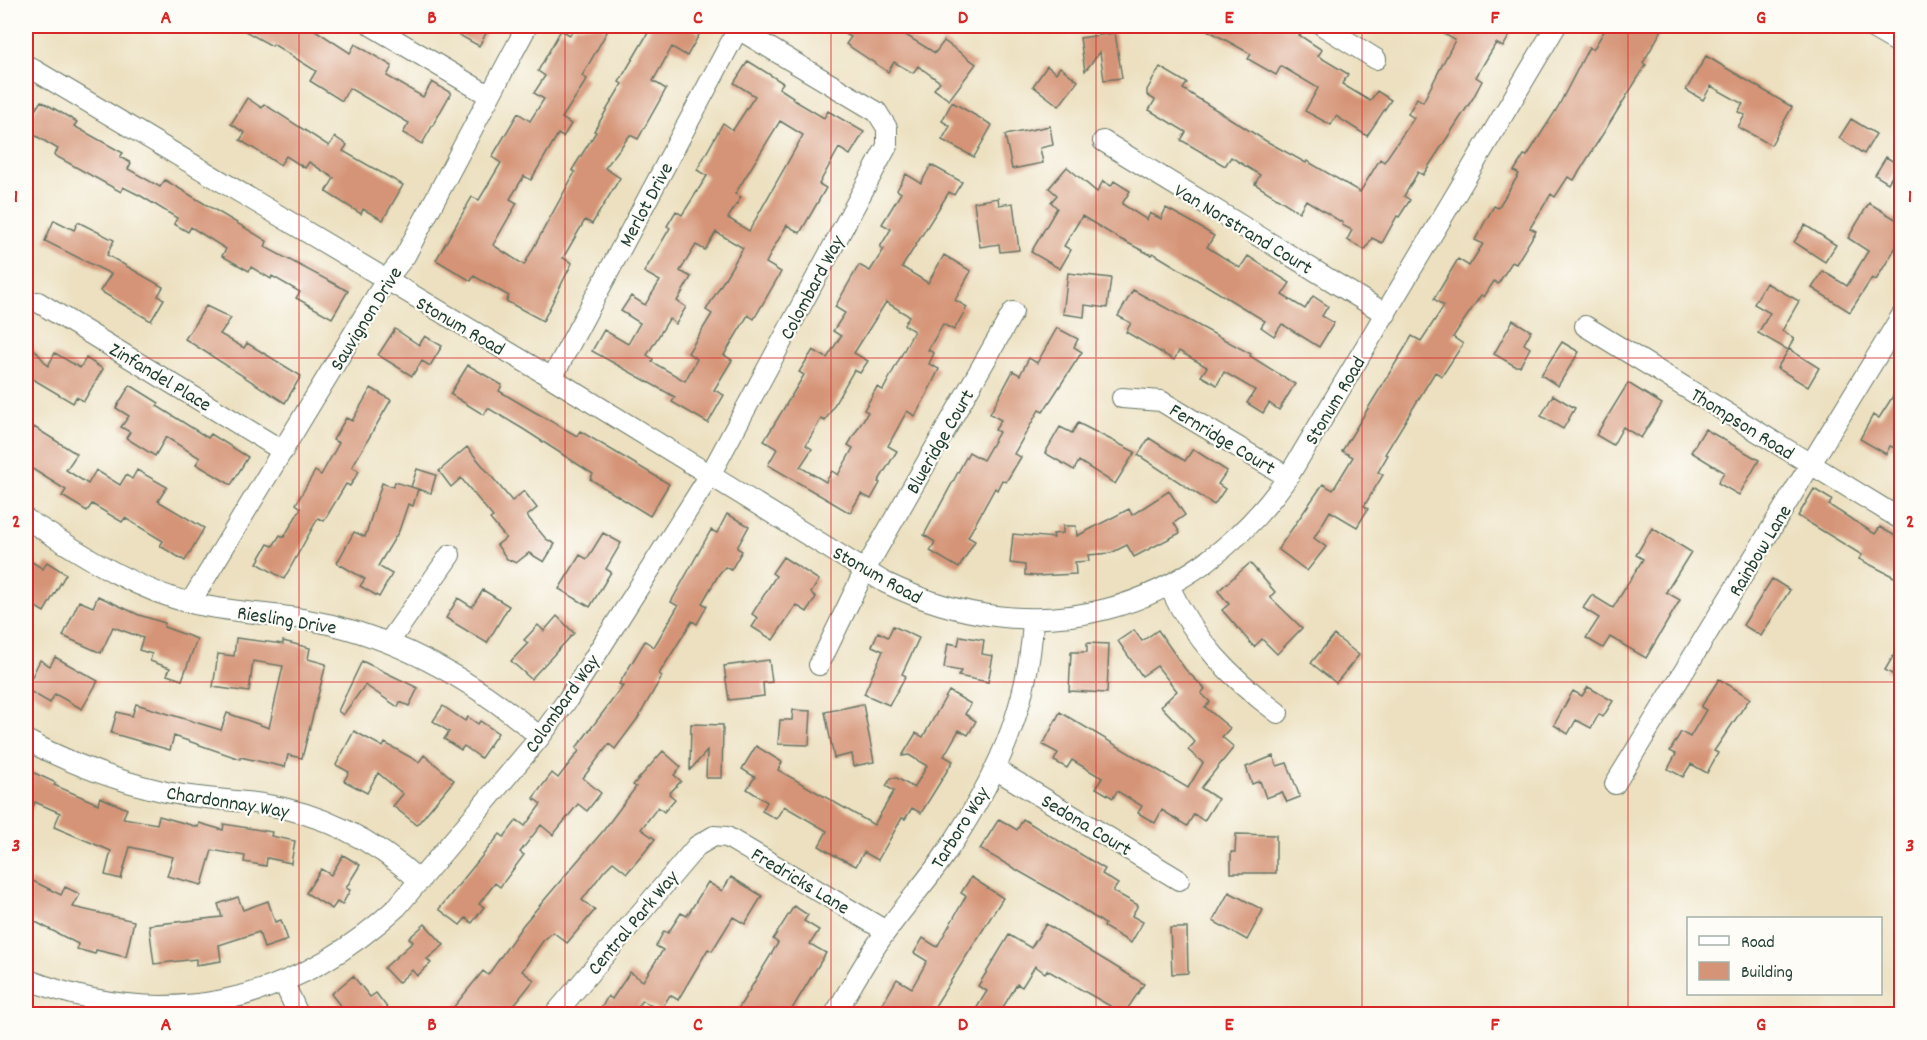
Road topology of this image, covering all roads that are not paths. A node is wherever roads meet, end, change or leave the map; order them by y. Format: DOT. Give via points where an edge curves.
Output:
graph roads {
  1 [pos="372,26"];
  2 [pos="527,26"];
  3 [pos="1323,26"];
  4 [pos="1556,26"];
  5 [pos="1869,26"];
  6 [pos="735,27"];
  7 [pos="1902,45"];
  8 [pos="1376,59"];
  9 [pos="26,65"];
  10 [pos="490,96"];
  11 [pos="1103,141"];
  12 [pos="386,280"];
  13 [pos="38,302"];
  14 [pos="1013,312"];
  15 [pos="1386,315"];
  16 [pos="1902,315"];
  17 [pos="1585,326"];
  18 [pos="552,378"];
  19 [pos="1122,398"];
  20 [pos="283,451"];
  21 [pos="1810,465"];
  22 [pos="710,475"];
  23 [pos="1288,477"];
  24 [pos="26,519"];
  25 [pos="1902,520"];
  26 [pos="450,555"];
  27 [pos="865,570"];
  28 [pos="1169,586"];
  29 [pos="190,603"];
  30 [pos="1033,620"];
  31 [pos="389,642"];
  32 [pos="819,665"];
  33 [pos="1278,713"];
  34 [pos="540,737"];
  35 [pos="26,740"];
  36 [pos="995,769"];
  37 [pos="1615,784"];
  38 [pos="714,836"];
  39 [pos="1179,880"];
  40 [pos="420,881"];
  41 [pos="886,931"];
  42 [pos="26,979"];
  43 [pos="284,982"];
  44 [pos="134,1010"];
  45 [pos="298,1014"];
  46 [pos="555,1014"];
  47 [pos="835,1014"];
  1 -- 10 [label="street"];
  2 -- 10 [label="street, Sauvignon Drive"];
  3 -- 8 [label="street"];
  4 -- 15 [label="street, Stonum Road"];
  5 -- 7 [label="street"];
  6 -- 18 [label="street, Merlot Drive"];
  6 -- 22 [label="street, Colombard Way" via="877,112 887,128 887,146"];
  9 -- 12 [label="street, Stonum Road"];
  10 -- 12 [label="street, Sauvignon Drive" via="405,256"];
  11 -- 15 [label="street, Van Norstrand Court"];
  12 -- 18 [label="street, Stonum Road"];
  12 -- 20 [label="street, Sauvignon Drive"];
  13 -- 20 [label="street, Zinfandel Place"];
  14 -- 27 [label="street, Blueridge Court"];
  15 -- 23 [label="street, Stonum Road"];
  16 -- 21 [label="street, Rainbow Lane"];
  17 -- 21 [label="street, Thompson Road"];
  18 -- 22 [label="street, Stonum Road"];
  19 -- 23 [label="street, Fernridge Court" via="1161,401"];
  20 -- 29 [label="street, Sauvignon Drive"];
  21 -- 25 [label="street, Thompson Road"];
  21 -- 37 [label="street, Rainbow Lane"];
  22 -- 27 [label="street, Stonum Road"];
  22 -- 34 [label="street, Colombard Way"];
  23 -- 28 [label="street, Stonum Road" via="1260,515 1234,541 1209,562"];
  24 -- 29 [label="street, Riesling Drive" via="118,575"];
  26 -- 31 [label="street"];
  27 -- 30 [label="street, Stonum Road" via="937,605 973,614"];
  27 -- 32 [label="street, Blueridge Court"];
  28 -- 30 [label="street, Stonum Road" via="1099,612"];
  28 -- 33 [label="street" via="1214,657 1238,682"];
  29 -- 31 [label="street, Riesling Drive" via="304,619"];
  30 -- 36 [label="street, Tarboro Way" via="1024,696"];
  31 -- 34 [label="street, Riesling Drive" via="470,683"];
  34 -- 40 [label="street, Colombard Way"];
  35 -- 40 [label="street, Chardonnay Way" via="77,765 153,789 260,803 311,815 371,843"];
  36 -- 39 [label="street, Sedona Court"];
  36 -- 41 [label="street, Tarboro Way" via="944,855"];
  38 -- 41 [label="street, Fredricks Lane" via="727,837"];
  38 -- 46 [label="street, Central Park Way" via="697,846"];
  40 -- 43 [label="street, Colombard Way" via="380,922 344,951"];
  41 -- 47 [label="street, Tarboro Way"];
  42 -- 44 [label="street, Colombard Way" via="58,992"];
  43 -- 44 [label="street, Colombard Way" via="208,1003"];
  43 -- 45 [label="street"];
}
